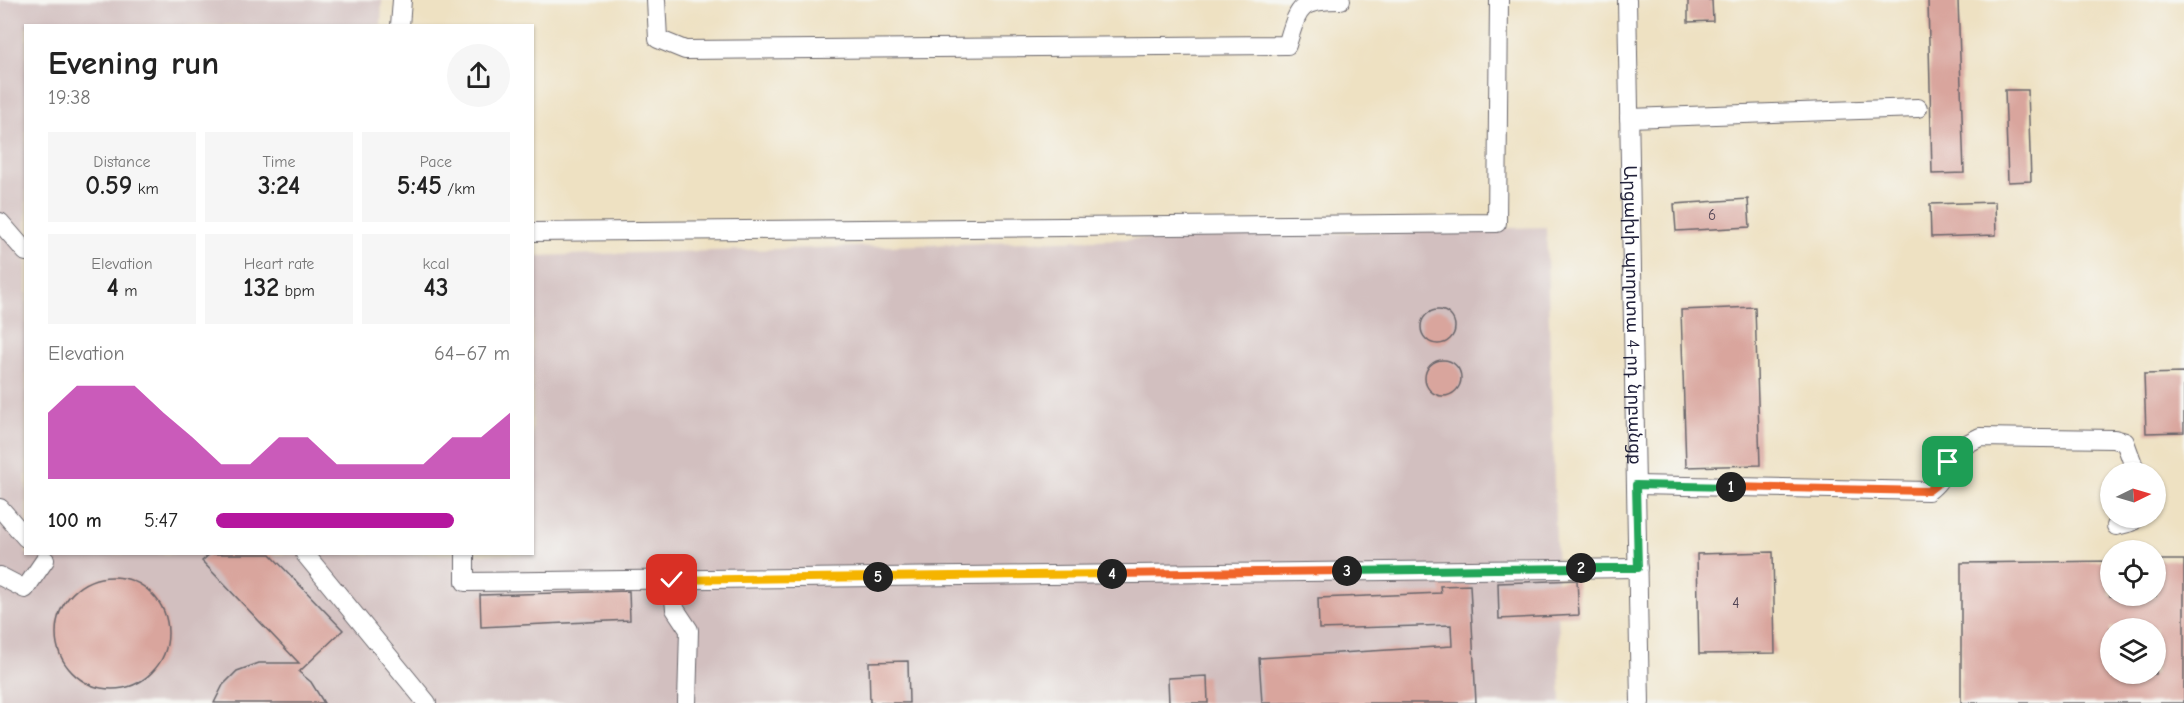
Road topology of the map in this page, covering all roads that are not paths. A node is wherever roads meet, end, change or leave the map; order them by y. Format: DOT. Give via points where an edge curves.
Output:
graph roads {
  1 [pos="402,0"];
  2 [pos="657,0"];
  3 [pos="1341,0"];
  4 [pos="1499,0"];
  5 [pos="1627,0"];
  6 [pos="400,24"];
  7 [pos="1918,108"];
  8 [pos="1629,118"];
  9 [pos="0,222"];
  10 [pos="534,232"];
  11 [pos="24,250"];
  12 [pos="2132,462"];
  13 [pos="1636,485"];
  14 [pos="0,508"];
  15 [pos="24,536"];
  16 [pos="306,555"];
  17 [pos="465,555"];
  18 [pos="46,556"];
  19 [pos="1638,568"];
  20 [pos="0,576"];
  21 [pos="672,580"];
  22 [pos="427,703"];
  23 [pos="687,703"];
  24 [pos="1640,703"];
  1 -- 6 [label="street"];
  2 -- 3 [label="street" via="658,39 685,50 1287,45 1297,13 1313,0"];
  4 -- 10 [label="street" via="1497,223"];
  5 -- 8 [label="street, Արցախի պողոտա 4-րդ նրբանցք"];
  7 -- 8 [label="street"];
  8 -- 13 [label="street, Արցախի պողոտա 4-րդ նրբանցք"];
  9 -- 11 [label="street"];
  12 -- 13 [label="street" via="2125,442 2114,439 1980,437 1961,447 1948,462 1941,481 1928,491"];
  13 -- 19 [label="street, Արցախի պողոտա 4-րդ նրբանցք"];
  14 -- 15 [label="street"];
  16 -- 22 [label="street"];
  17 -- 21 [label="street" via="465,582"];
  18 -- 20 [label="street" via="25,589"];
  19 -- 21 [label="street"];
  19 -- 24 [label="street, Արցախի պողոտա 4-րդ նրբանցք"];
  21 -- 23 [label="street" via="675,609 688,630"];
}
